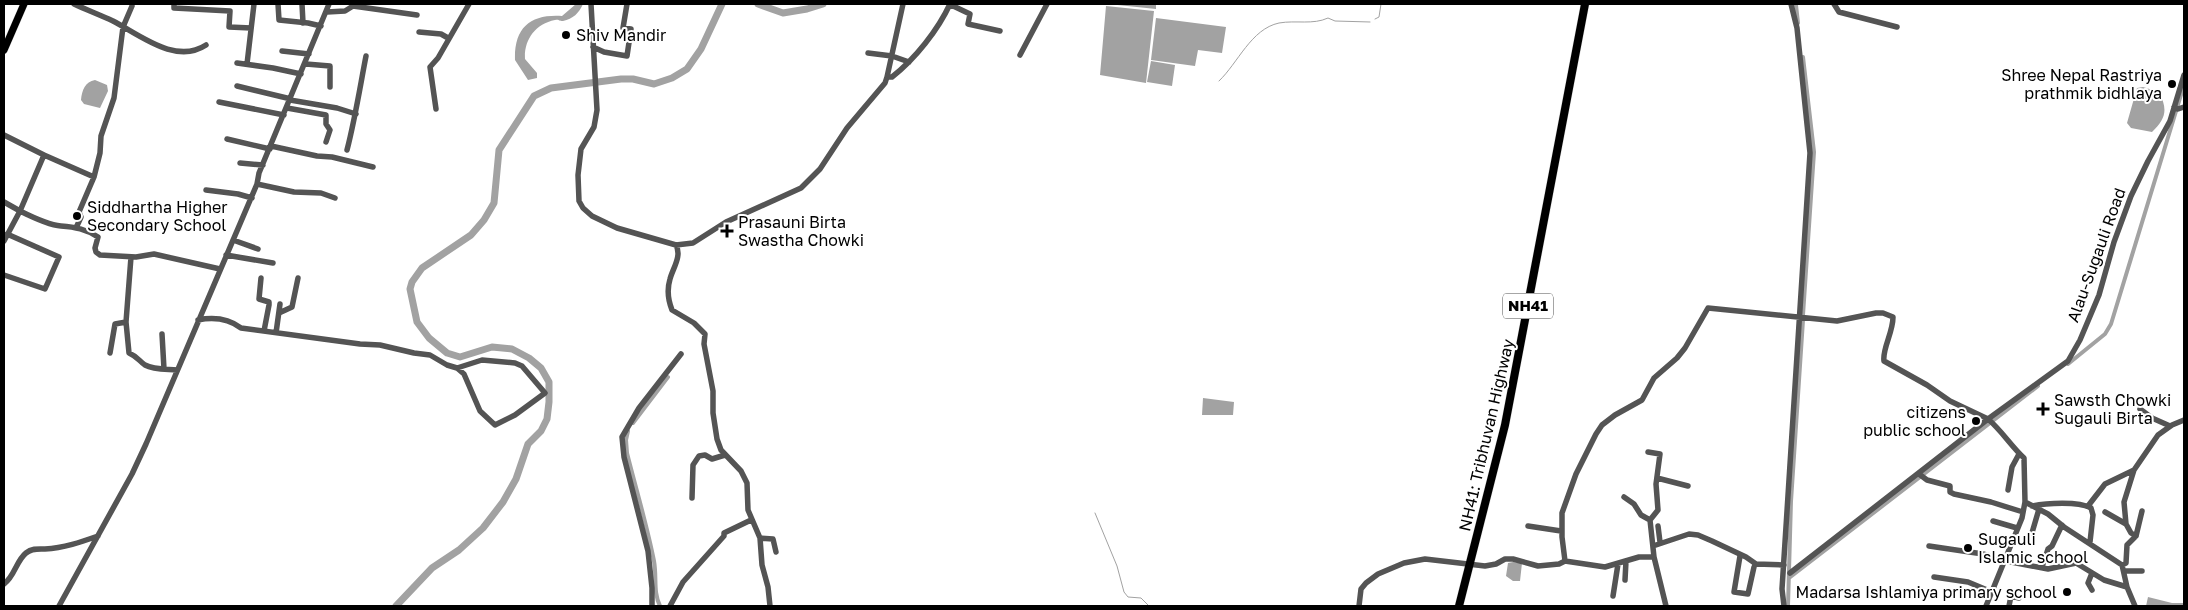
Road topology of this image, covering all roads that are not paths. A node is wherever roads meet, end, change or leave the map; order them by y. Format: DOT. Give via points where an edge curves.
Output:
graph roads {
  1 [pos="24,4"];
  2 [pos="74,4"];
  3 [pos="174,4"];
  4 [pos="254,4"];
  5 [pos="278,4"];
  6 [pos="302,4"];
  7 [pos="329,4"];
  8 [pos="469,4"];
  9 [pos="590,4"];
  10 [pos="626,4"];
  11 [pos="904,4"];
  12 [pos="949,4"];
  13 [pos="1047,4"];
  14 [pos="1585,4"];
  15 [pos="1791,4"];
  16 [pos="1834,4"];
  17 [pos="132,6"];
  18 [pos="327,12"];
  19 [pos="417,15"];
  20 [pos="303,23"];
  21 [pos="321,26"];
  22 [pos="123,27"];
  23 [pos="1897,27"];
  24 [pos="251,28"];
  25 [pos="1000,31"];
  26 [pos="418,32"];
  27 [pos="448,38"];
  28 [pos="206,45"];
  29 [pos="593,48"];
  30 [pos="4,50"];
  31 [pos="282,51"];
  32 [pos="868,53"];
  33 [pos="309,54"];
  34 [pos="1020,55"];
  35 [pos="366,56"];
  36 [pos="892,56"];
  37 [pos="909,62"];
  38 [pos="237,63"];
  39 [pos="247,64"];
  40 [pos="306,64"];
  41 [pos="301,74"];
  42 [pos="2184,75"];
  43 [pos="887,76"];
  44 [pos="237,86"];
  45 [pos="330,87"];
  46 [pos="291,100"];
  47 [pos="219,102"];
  48 [pos="2184,107"];
  49 [pos="287,108"];
  50 [pos="2176,108"];
  51 [pos="436,109"];
  52 [pos="356,114"];
  53 [pos="284,115"];
  54 [pos="4,135"];
  55 [pos="227,139"];
  56 [pos="326,142"];
  57 [pos="270,148"];
  58 [pos="347,150"];
  59 [pos="44,155"];
  60 [pos="240,163"];
  61 [pos="263,165"];
  62 [pos="373,168"];
  63 [pos="94,177"];
  64 [pos="258,184"];
  65 [pos="206,190"];
  66 [pos="252,198"];
  67 [pos="335,198"];
  68 [pos="4,202"];
  69 [pos="20,211"];
  70 [pos="76,228"];
  71 [pos="7,234"];
  72 [pos="233,240"];
  73 [pos="4,241"];
  74 [pos="676,245"];
  75 [pos="258,249"];
  76 [pos="226,255"];
  77 [pos="130,257"];
  78 [pos="273,263"];
  79 [pos="220,269"];
  80 [pos="4,275"];
  81 [pos="261,278"];
  82 [pos="298,278"];
  83 [pos="280,304"];
  84 [pos="280,313"];
  85 [pos="1799,318"];
  86 [pos="198,320"];
  87 [pos="126,322"];
  88 [pos="264,331"];
  89 [pos="276,333"];
  90 [pos="162,334"];
  91 [pos="110,353"];
  92 [pos="681,354"];
  93 [pos="457,368"];
  94 [pos="164,369"];
  95 [pos="177,370"];
  96 [pos="2140,409"];
  97 [pos="2184,420"];
  98 [pos="1990,421"];
  99 [pos="2170,426"];
  100 [pos="1648,452"];
  101 [pos="2019,454"];
  102 [pos="725,455"];
  103 [pos="2134,470"];
  104 [pos="1919,474"];
  105 [pos="1657,478"];
  106 [pos="1688,486"];
  107 [pos="2008,490"];
  108 [pos="1624,497"];
  109 [pos="692,498"];
  110 [pos="2025,502"];
  111 [pos="2088,506"];
  112 [pos="2035,508"];
  113 [pos="2142,511"];
  114 [pos="2023,512"];
  115 [pos="2105,512"];
  116 [pos="751,520"];
  117 [pos="1650,520"];
  118 [pos="1994,521"];
  119 [pos="2126,524"];
  120 [pos="2062,525"];
  121 [pos="1528,526"];
  122 [pos="1658,526"];
  123 [pos="2017,528"];
  124 [pos="1561,531"];
  125 [pos="98,536"];
  126 [pos="2136,536"];
  127 [pos="760,538"];
  128 [pos="1660,542"];
  129 [pos="2090,542"];
  130 [pos="2029,543"];
  131 [pos="1653,546"];
  132 [pos="1929,546"];
  133 [pos="776,552"];
  134 [pos="1740,556"];
  135 [pos="1654,557"];
  136 [pos="1565,560"];
  137 [pos="1626,561"];
  138 [pos="2005,561"];
  139 [pos="1470,564"];
  140 [pos="1618,564"];
  141 [pos="1784,564"];
  142 [pos="1754,567"];
  143 [pos="2042,567"];
  144 [pos="2123,568"];
  145 [pos="2142,571"];
  146 [pos="1790,573"];
  147 [pos="2092,573"];
  148 [pos="1934,577"];
  149 [pos="1625,580"];
  150 [pos="4,584"];
  151 [pos="2127,587"];
  152 [pos="2092,590"];
  153 [pos="1992,592"];
  154 [pos="1613,596"];
  155 [pos="2019,598"];
  156 [pos="58,606"];
  157 [pos="652,606"];
  158 [pos="670,606"];
  159 [pos="770,606"];
  160 [pos="1359,606"];
  161 [pos="1459,606"];
  162 [pos="1666,606"];
  163 [pos="1784,606"];
  164 [pos="1986,606"];
  165 [pos="2009,606"];
  166 [pos="2135,606"];
  1 -- 30 [label="main road"];
  2 -- 22 [label="street"];
  3 -- 24 [label="street" via="174,8 230,11 229,27"];
  4 -- 24 [label="street"];
  5 -- 20 [label="street" via="279,20"];
  6 -- 20 [label="street"];
  7 -- 18 [label="street"];
  8 -- 27 [label="street"];
  9 -- 29 [label="street"];
  10 -- 29 [label="street" via="623,28 631,29 627,56"];
  11 -- 36 [label="street"];
  12 -- 25 [label="street" via="970,14 968,24"];
  12 -- 37 [label="street" via="942,22"];
  13 -- 34 [label="street"];
  14 -- 139 [label="highway, NH41: Tribhuvan Highway / NH41" via="1505,425"];
  15 -- 85 [label="street" via="1797,28 1810,140"];
  16 -- 23 [label="street" via="1839,12"];
  17 -- 22 [label="street"];
  18 -- 19 [label="street" via="341,12 353,6"];
  18 -- 21 [label="street"];
  20 -- 21 [label="street"];
  21 -- 33 [label="street"];
  22 -- 28 [label="street" via="140,38 180,52"];
  22 -- 63 [label="street" via="114,98 101,136"];
  24 -- 39 [label="street"];
  26 -- 27 [label="street"];
  27 -- 51 [label="street" via="430,67"];
  29 -- 74 [label="street" via="597,110 594,127 581,149 579,201 592,216 617,228"];
  31 -- 33 [label="street"];
  32 -- 36 [label="street"];
  33 -- 40 [label="street"];
  35 -- 52 [label="street"];
  36 -- 37 [label="street"];
  36 -- 43 [label="street"];
  37 -- 43 [label="street" via="892,77"];
  38 -- 39 [label="street"];
  39 -- 41 [label="street"];
  40 -- 41 [label="street"];
  40 -- 45 [label="street" via="330,66"];
  41 -- 46 [label="street"];
  42 -- 50 [label="street, Alau-Sugauli Road"];
  43 -- 74 [label="street" via="820,169 801,188 726,222 693,243"];
  44 -- 46 [label="street"];
  46 -- 49 [label="street"];
  46 -- 52 [label="street"];
  47 -- 53 [label="street"];
  48 -- 50 [label="street"];
  49 -- 53 [label="street"];
  49 -- 56 [label="street" via="326,115 330,130"];
  50 -- 98 [label="street, Alau-Sugauli Road" via="2134,189 2091,317 2068,361"];
  52 -- 58 [label="street"];
  53 -- 57 [label="street"];
  54 -- 59 [label="street"];
  55 -- 57 [label="street"];
  57 -- 61 [label="street"];
  57 -- 62 [label="street" via="332,157"];
  59 -- 63 [label="street"];
  59 -- 69 [label="street"];
  60 -- 61 [label="street"];
  61 -- 64 [label="street"];
  63 -- 70 [label="street"];
  64 -- 66 [label="street"];
  64 -- 67 [label="street"];
  65 -- 66 [label="street"];
  66 -- 72 [label="street"];
  68 -- 69 [label="street"];
  69 -- 70 [label="street" via="45,222"];
  69 -- 71 [label="street"];
  70 -- 77 [label="street" via="98,237 96,252"];
  71 -- 73 [label="street"];
  71 -- 80 [label="street" via="59,257 45,290"];
  72 -- 75 [label="street"];
  72 -- 76 [label="street"];
  74 -- 102 [label="street" via="679,249 670,280 669,302 672,310 694,322 705,334 715,428"];
  76 -- 78 [label="street"];
  76 -- 79 [label="street"];
  77 -- 79 [label="street" via="154,254"];
  77 -- 87 [label="street"];
  79 -- 86 [label="street"];
  81 -- 88 [label="street" via="259,299 269,302"];
  82 -- 84 [label="street" via="292,307"];
  83 -- 84 [label="street"];
  84 -- 89 [label="street"];
  85 -- 98 [label="street" via="1837,322 1883,313 1893,317 1889,341 1883,353 1884,361"];
  85 -- 124 [label="street" via="1708,308 1678,358 1654,378 1642,400 1615,414 1596,434 1584,454 1566,501"];
  85 -- 141 [label="street"];
  86 -- 88 [label="street" via="210,318"];
  86 -- 95 [label="street"];
  87 -- 91 [label="street" via="115,324"];
  87 -- 94 [label="street" via="129,353 144,365"];
  88 -- 89 [label="street"];
  89 -- 93 [label="street" via="380,345 430,355"];
  90 -- 94 [label="street"];
  92 -- 157 [label="street" via="622,436 648,551"];
  93 -- 93 [label="street" via="482,360 515,363 522,366 544,393 515,415 495,425 480,411 464,374"];
  94 -- 95 [label="street"];
  95 -- 125 [label="street" via="132,474"];
  96 -- 99 [label="street"];
  97 -- 99 [label="street"];
  98 -- 101 [label="street"];
  98 -- 104 [label="street, Alau-Sugauli Road"];
  99 -- 103 [label="street" via="2158,435"];
  100 -- 105 [label="street" via="1660,454"];
  101 -- 107 [label="street" via="2012,467"];
  101 -- 110 [label="street" via="2024,458"];
  102 -- 109 [label="street" via="712,459 699,456 693,465"];
  102 -- 116 [label="street" via="745,476"];
  103 -- 111 [label="street" via="2105,484"];
  103 -- 119 [label="street" via="2124,502"];
  104 -- 114 [label="street" via="1927,480 1950,486 1950,492 1954,494"];
  104 -- 146 [label="street, Alau-Sugauli Road"];
  105 -- 106 [label="street"];
  105 -- 117 [label="street" via="1658,510"];
  108 -- 117 [label="street"];
  110 -- 112 [label="street"];
  110 -- 114 [label="street"];
  111 -- 112 [label="street" via="2040,504"];
  111 -- 129 [label="street" via="2093,510"];
  112 -- 120 [label="street"];
  112 -- 130 [label="street"];
  113 -- 126 [label="street"];
  114 -- 123 [label="street"];
  115 -- 119 [label="street"];
  116 -- 127 [label="street"];
  116 -- 158 [label="street" via="724,533 683,582"];
  117 -- 131 [label="street"];
  118 -- 123 [label="street"];
  119 -- 126 [label="street"];
  120 -- 129 [label="street"];
  120 -- 143 [label="street" via="2048,548"];
  121 -- 124 [label="street"];
  122 -- 128 [label="street"];
  123 -- 138 [label="street"];
  124 -- 136 [label="street"];
  125 -- 150 [label="street" via="74,545 25,553"];
  125 -- 156 [label="street"];
  126 -- 144 [label="street" via="2127,545"];
  127 -- 133 [label="street" via="773,539"];
  127 -- 159 [label="street"];
  128 -- 131 [label="street"];
  128 -- 134 [label="street" via="1689,534 1698,535"];
  129 -- 144 [label="street"];
  131 -- 135 [label="street"];
  132 -- 138 [label="street" via="1983,554"];
  134 -- 141 [label="street" via="1756,564"];
  134 -- 142 [label="street" via="1734,592 1748,594"];
  135 -- 137 [label="street"];
  135 -- 162 [label="street"];
  136 -- 139 [label="street" via="1559,564 1538,566 1513,559 1485,566"];
  136 -- 140 [label="street" via="1605,567"];
  137 -- 140 [label="street"];
  137 -- 149 [label="street"];
  138 -- 143 [label="street"];
  138 -- 153 [label="street"];
  139 -- 160 [label="street" via="1425,559 1404,563 1366,583 1361,589"];
  139 -- 161 [label="highway, NH41: Tribhuvan Highway / NH41"];
  140 -- 154 [label="street"];
  141 -- 163 [label="street"];
  143 -- 147 [label="street" via="2048,569 2076,563"];
  144 -- 145 [label="street"];
  144 -- 151 [label="street"];
  147 -- 151 [label="street"];
  147 -- 152 [label="street" via="2088,583"];
  148 -- 153 [label="street" via="1968,582"];
  151 -- 166 [label="street"];
  153 -- 164 [label="street"];
  155 -- 165 [label="street" via="2011,596"];
}
